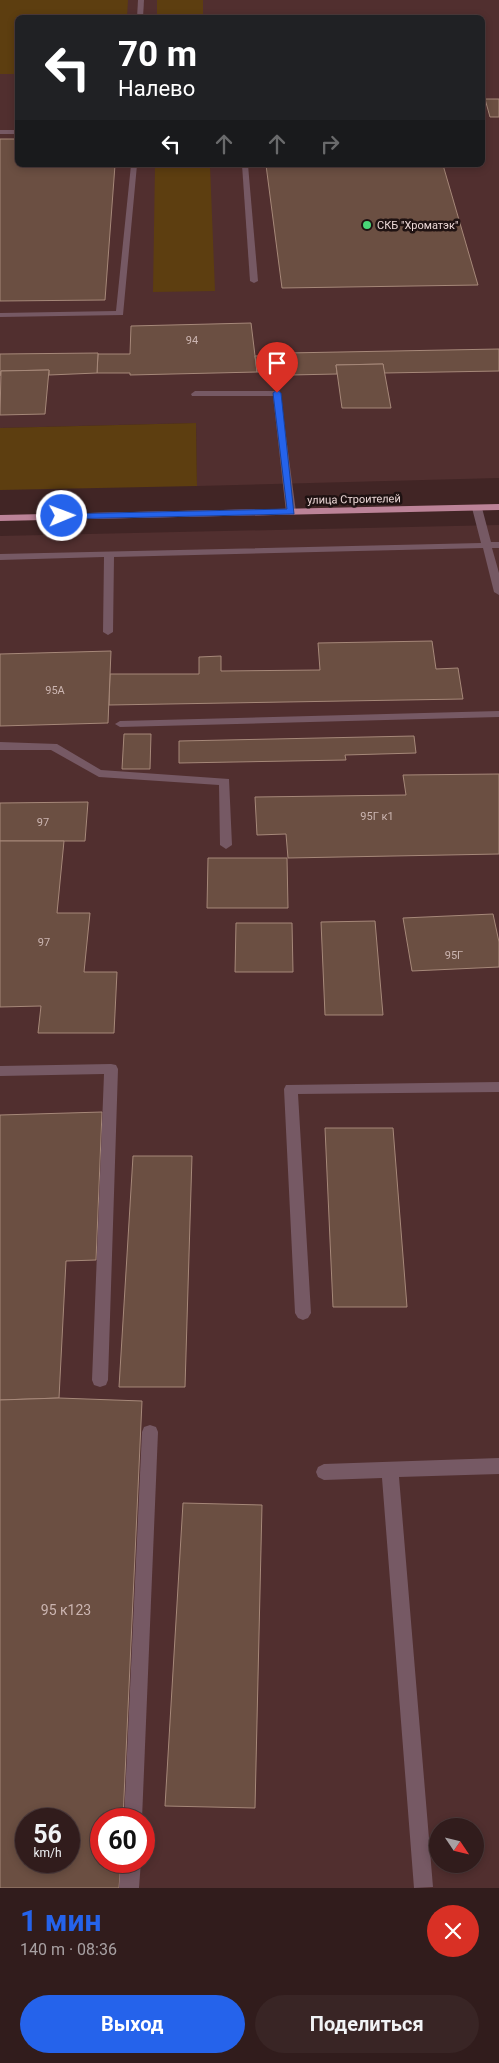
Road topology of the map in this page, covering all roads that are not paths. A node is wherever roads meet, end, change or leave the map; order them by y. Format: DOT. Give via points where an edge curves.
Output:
graph roads {
  1 [pos="141,0"];
  2 [pos="140,15"];
  3 [pos="0,132"];
  4 [pos="15,132"];
  5 [pos="134,167"];
  6 [pos="246,167"];
  7 [pos="254,281"];
  8 [pos="0,315"];
  9 [pos="195,394"];
  10 [pos="499,507"];
  11 [pos="477,508"];
  12 [pos="291,512"];
  13 [pos="0,518"];
  14 [pos="487,545"];
  15 [pos="499,545"];
  16 [pos="109,555"];
  17 [pos="0,557"];
  18 [pos="499,592"];
  19 [pos="108,632"];
  20 [pos="499,714"];
  21 [pos="120,724"];
  22 [pos="0,746"];
  23 [pos="226,845"];
  24 [pos="0,1071"];
  25 [pos="499,1086"];
  26 [pos="303,1313"];
  27 [pos="100,1380"];
  28 [pos="150,1432"];
  29 [pos="499,1466"];
  30 [pos="390,1470"];
  31 [pos="324,1472"];
  32 [pos="133,1808"];
  33 [pos="131,1873"];
  34 [pos="423,1887"];
  35 [pos="130,1888"];
  1 -- 2 [label="lane"];
  3 -- 4 [label="lane"];
  5 -- 8 [label="lane" via="120,313"];
  6 -- 7 [label="lane"];
  9 -- 12 [label="lane" via="277,393"];
  10 -- 11 [label="main road, улица Строителей"];
  11 -- 12 [label="main road, улица Строителей"];
  11 -- 14 [label="lane"];
  12 -- 13 [label="main road, улица Строителей"];
  14 -- 15 [label="lane"];
  14 -- 16 [label="lane"];
  14 -- 18 [label="lane"];
  16 -- 17 [label="lane"];
  16 -- 19 [label="lane"];
  20 -- 21 [label="lane"];
  22 -- 23 [label="lane" via="52,746 99,773 226,782"];
  24 -- 27 [label="lane" via="111,1069"];
  25 -- 26 [label="lane" via="291,1089"];
  28 -- 32 [label="lane"];
  29 -- 30 [label="lane"];
  30 -- 31 [label="lane"];
  30 -- 34 [label="lane"];
  33 -- 35 [label="lane"];
}
